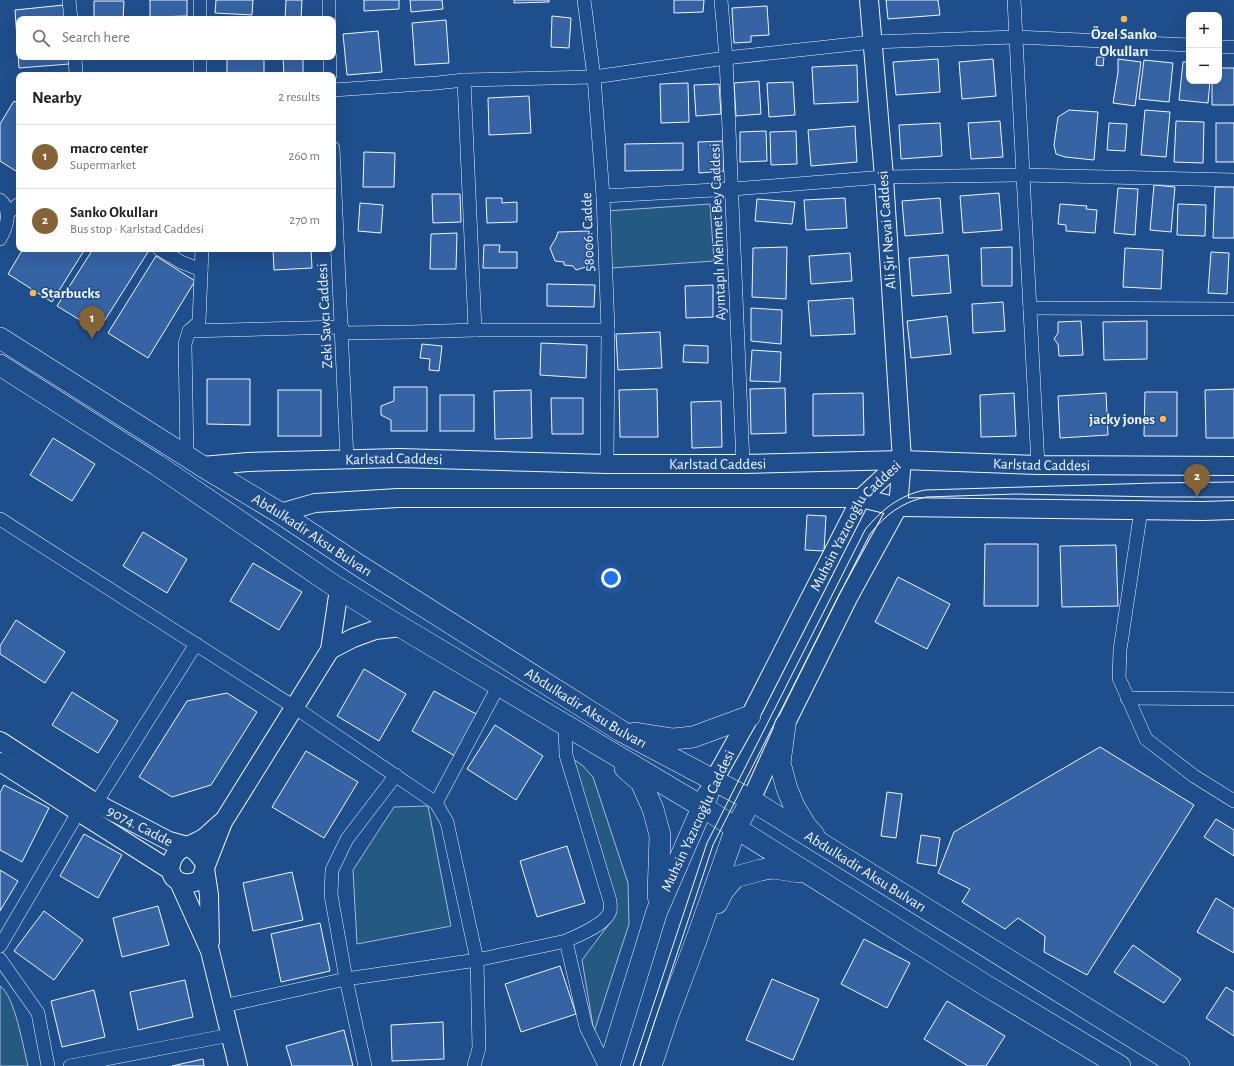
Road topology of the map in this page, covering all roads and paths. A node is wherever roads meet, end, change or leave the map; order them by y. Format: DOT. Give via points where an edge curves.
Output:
graph roads {
  1 [pos="69,0"];
  2 [pos="200,0"];
  3 [pos="329,0"];
  4 [pos="584,0"];
  5 [pos="721,0"];
  6 [pos="868,0"];
  7 [pos="1014,0"];
  8 [pos="71,16"];
  9 [pos="200,16"];
  10 [pos="329,16"];
  11 [pos="1015,37"];
  12 [pos="872,42"];
  13 [pos="1186,45"];
  14 [pos="1222,47"];
  15 [pos="1234,47"];
  16 [pos="726,58"];
  17 [pos="75,60"];
  18 [pos="200,60"];
  19 [pos="330,60"];
  20 [pos="76,72"];
  21 [pos="200,72"];
  22 [pos="330,72"];
  23 [pos="594,77"];
  24 [pos="464,80"];
  25 [pos="336,90"];
  26 [pos="1023,175"];
  27 [pos="884,177"];
  28 [pos="1234,180"];
  29 [pos="733,189"];
  30 [pos="603,196"];
  31 [pos="0,200"];
  32 [pos="16,206"];
  33 [pos="336,209"];
  34 [pos="8,213"];
  35 [pos="0,239"];
  36 [pos="164,252"];
  37 [pos="202,252"];
  38 [pos="201,270"];
  39 [pos="1030,308"];
  40 [pos="1234,309"];
  41 [pos="342,330"];
  42 [pos="475,330"];
  43 [pos="608,330"];
  44 [pos="189,331"];
  45 [pos="0,338"];
  46 [pos="0,365"];
  47 [pos="347,459"];
  48 [pos="902,460"];
  49 [pos="195,461"];
  50 [pos="607,464"];
  51 [pos="743,464"];
  52 [pos="1038,465"];
  53 [pos="1234,466"];
  54 [pos="861,498"];
  55 [pos="898,507"];
  56 [pos="1141,510"];
  57 [pos="1234,510"];
  58 [pos="280,512"];
  59 [pos="0,519"];
  60 [pos="339,589"];
  61 [pos="402,627"];
  62 [pos="196,644"];
  63 [pos="330,650"];
  64 [pos="499,685"];
  65 [pos="1127,698"];
  66 [pos="1234,699"];
  67 [pos="294,707"];
  68 [pos="750,716"];
  69 [pos="565,724"];
  70 [pos="785,725"];
  71 [pos="621,731"];
  72 [pos="0,741"];
  73 [pos="602,747"];
  74 [pos="0,762"];
  75 [pos="396,775"];
  76 [pos="714,780"];
  77 [pos="751,800"];
  78 [pos="1234,801"];
  79 [pos="96,803"];
  80 [pos="436,803"];
  81 [pos="702,806"];
  82 [pos="79,811"];
  83 [pos="223,822"];
  84 [pos="736,828"];
  85 [pos="187,846"];
  86 [pos="829,850"];
  87 [pos="205,870"];
  88 [pos="808,874"];
  89 [pos="175,876"];
  90 [pos="656,911"];
  91 [pos="697,938"];
  92 [pos="566,941"];
  93 [pos="0,946"];
  94 [pos="210,951"];
  95 [pos="0,959"];
  96 [pos="477,960"];
  97 [pos="346,979"];
  98 [pos="223,1006"];
  99 [pos="230,1035"];
  100 [pos="48,1066"];
  101 [pos="70,1066"];
  102 [pos="238,1066"];
  103 [pos="365,1066"];
  104 [pos="474,1066"];
  105 [pos="605,1066"];
  106 [pos="608,1066"];
  107 [pos="650,1066"];
  108 [pos="1120,1066"];
  109 [pos="1179,1066"];
  1 -- 8 [label="street"];
  2 -- 9 [label="street"];
  3 -- 10 [label="street"];
  4 -- 23 [label="street, 58006. Cadde"];
  5 -- 16 [label="street, Ayıntaplı Mehmet Bey Caddesi"];
  6 -- 12 [label="street, Ali Şir Nevai Caddesi"];
  7 -- 11 [label="street"];
  11 -- 12 [label="street"];
  11 -- 13 [label="street"];
  11 -- 26 [label="street"];
  12 -- 16 [label="street"];
  12 -- 27 [label="street, Ali Şir Nevai Caddesi"];
  14 -- 15 [label="street"];
  16 -- 23 [label="street"];
  16 -- 29 [label="street, Ayıntaplı Mehmet Bey Caddesi"];
  17 -- 20 [label="street"];
  18 -- 21 [label="street"];
  19 -- 22 [label="street"];
  23 -- 24 [label="street"];
  23 -- 30 [label="street, 58006. Cadde"];
  24 -- 25 [label="street"];
  24 -- 42 [label="street"];
  26 -- 27 [label="street"];
  26 -- 28 [label="street"];
  26 -- 39 [label="street"];
  27 -- 29 [label="street"];
  27 -- 48 [label="street, Ali Şir Nevai Caddesi"];
  29 -- 30 [label="street"];
  29 -- 51 [label="street, Ayıntaplı Mehmet Bey Caddesi"];
  30 -- 43 [label="street, 58006. Cadde"];
  31 -- 34 [label="street"];
  32 -- 34 [label="street"];
  33 -- 41 [label="street, Zeki Savcı Caddesi"];
  34 -- 35 [label="street" via="6,229"];
  36 -- 38 [label="street"];
  37 -- 38 [label="street"];
  38 -- 44 [label="street" via="199,322"];
  39 -- 40 [label="street"];
  39 -- 52 [label="street"];
  41 -- 42 [label="street"];
  41 -- 44 [label="street"];
  41 -- 47 [label="street, Zeki Savcı Caddesi"];
  42 -- 43 [label="street"];
  43 -- 50 [label="street, 58006. Cadde"];
  44 -- 49 [label="street" via="185,344"];
  45 -- 49 [label="main road, Abdulkadir Aksu Bulvarı"];
  46 -- 60 [label="main road, Abdulkadir Aksu Bulvarı" via="158,465"];
  47 -- 49 [label="street, Karlstad Caddesi"];
  47 -- 50 [label="street, Karlstad Caddesi"];
  48 -- 51 [label="street, Karlstad Caddesi"];
  48 -- 52 [label="street, Karlstad Caddesi"];
  48 -- 54 [label="street, Muhsin Yazıcıoğlu Caddesi"];
  48 -- 55 [label="street, Muhsin Yazıcıoğlu Caddesi"];
  49 -- 58 [label="main road, Abdulkadir Aksu Bulvarı"];
  50 -- 51 [label="street, Karlstad Caddesi"];
  52 -- 53 [label="street, Karlstad Caddesi"];
  54 -- 55 [label="street"];
  54 -- 58 [label="street" via="398,498 315,503"];
  54 -- 68 [label="street, Muhsin Yazıcıoğlu Caddesi"];
  55 -- 56 [label="street"];
  55 -- 70 [label="street, Muhsin Yazıcıoğlu Caddesi" via="848,598"];
  56 -- 57 [label="street"];
  56 -- 65 [label="street" via="1120,650 1119,678"];
  58 -- 71 [label="main road, Abdulkadir Aksu Bulvarı" via="360,566"];
  59 -- 62 [label="street"];
  60 -- 61 [label="main road, Abdulkadir Aksu Bulvarı"];
  60 -- 63 [label="street"];
  61 -- 63 [label="street" via="375,630"];
  61 -- 64 [label="main road, Abdulkadir Aksu Bulvarı"];
  62 -- 67 [label="street"];
  62 -- 79 [label="street"];
  63 -- 67 [label="street"];
  64 -- 69 [label="main road, Abdulkadir Aksu Bulvarı"];
  64 -- 80 [label="street"];
  65 -- 66 [label="street"];
  65 -- 78 [label="street" via="1146,739 1194,776"];
  67 -- 75 [label="street"];
  67 -- 83 [label="street"];
  68 -- 71 [label="main road" via="692,737 673,739"];
  68 -- 76 [label="street, Muhsin Yazıcıoğlu Caddesi"];
  69 -- 73 [label="main road, Abdulkadir Aksu Bulvarı"];
  69 -- 92 [label="street" via="566,755 610,901 610,911 603,921"];
  70 -- 77 [label="street, Muhsin Yazıcıoğlu Caddesi"];
  70 -- 86 [label="main road" via="780,763 786,789 806,826"];
  71 -- 76 [label="main road, Abdulkadir Aksu Bulvarı"];
  72 -- 79 [label="street, 9074. Cadde"];
  73 -- 81 [label="main road, Abdulkadir Aksu Bulvarı"];
  73 -- 90 [label="main road" via="641,782 653,809 660,834"];
  74 -- 82 [label="street, 9074. Cadde"];
  75 -- 80 [label="street"];
  75 -- 97 [label="street" via="347,839 332,870 331,895"];
  76 -- 77 [label="main road, Abdulkadir Aksu Bulvarı"];
  76 -- 81 [label="main road, Muhsin Yazıcıoğlu Caddesi"];
  77 -- 84 [label="main road, Muhsin Yazıcıoğlu Caddesi"];
  77 -- 86 [label="main road, Abdulkadir Aksu Bulvarı"];
  79 -- 85 [label="street, 9074. Cadde" via="169,841"];
  80 -- 96 [label="street" via="447,822"];
  81 -- 84 [label="main road, Abdulkadir Aksu Bulvarı"];
  81 -- 90 [label="main road, Muhsin Yazıcıoğlu Caddesi"];
  82 -- 89 [label="street, 9074. Cadde"];
  82 -- 93 [label="street"];
  83 -- 85 [label="street"];
  83 -- 87 [label="street"];
  84 -- 88 [label="main road, Abdulkadir Aksu Bulvarı"];
  84 -- 91 [label="main road, Muhsin Yazıcıoğlu Caddesi"];
  85 -- 87 [label="street, 9074. Cadde" via="204,862"];
  85 -- 89 [label="street" via="174,855 171,862"];
  86 -- 109 [label="main road, Abdulkadir Aksu Bulvarı"];
  87 -- 89 [label="street" via="202,878 189,884"];
  87 -- 94 [label="street, 9074. Cadde" via="209,895"];
  88 -- 91 [label="main road" via="773,868 735,877"];
  88 -- 108 [label="main road, Abdulkadir Aksu Bulvarı"];
  89 -- 94 [label="street, 9074. Cadde"];
  90 -- 106 [label="main road, Muhsin Yazıcıoğlu Caddesi"];
  91 -- 107 [label="main road, Muhsin Yazıcıoğlu Caddesi"];
  92 -- 96 [label="street"];
  92 -- 105 [label="street" via="586,1027"];
  94 -- 98 [label="street, 9074. Cadde"];
  95 -- 100 [label="street" via="38,1013"];
  96 -- 97 [label="street"];
  96 -- 104 [label="street" via="480,1048"];
  97 -- 98 [label="street"];
  97 -- 103 [label="street"];
  98 -- 99 [label="street, 9074. Cadde"];
  99 -- 101 [label="street"];
  99 -- 102 [label="street, 9074. Cadde"];
}
